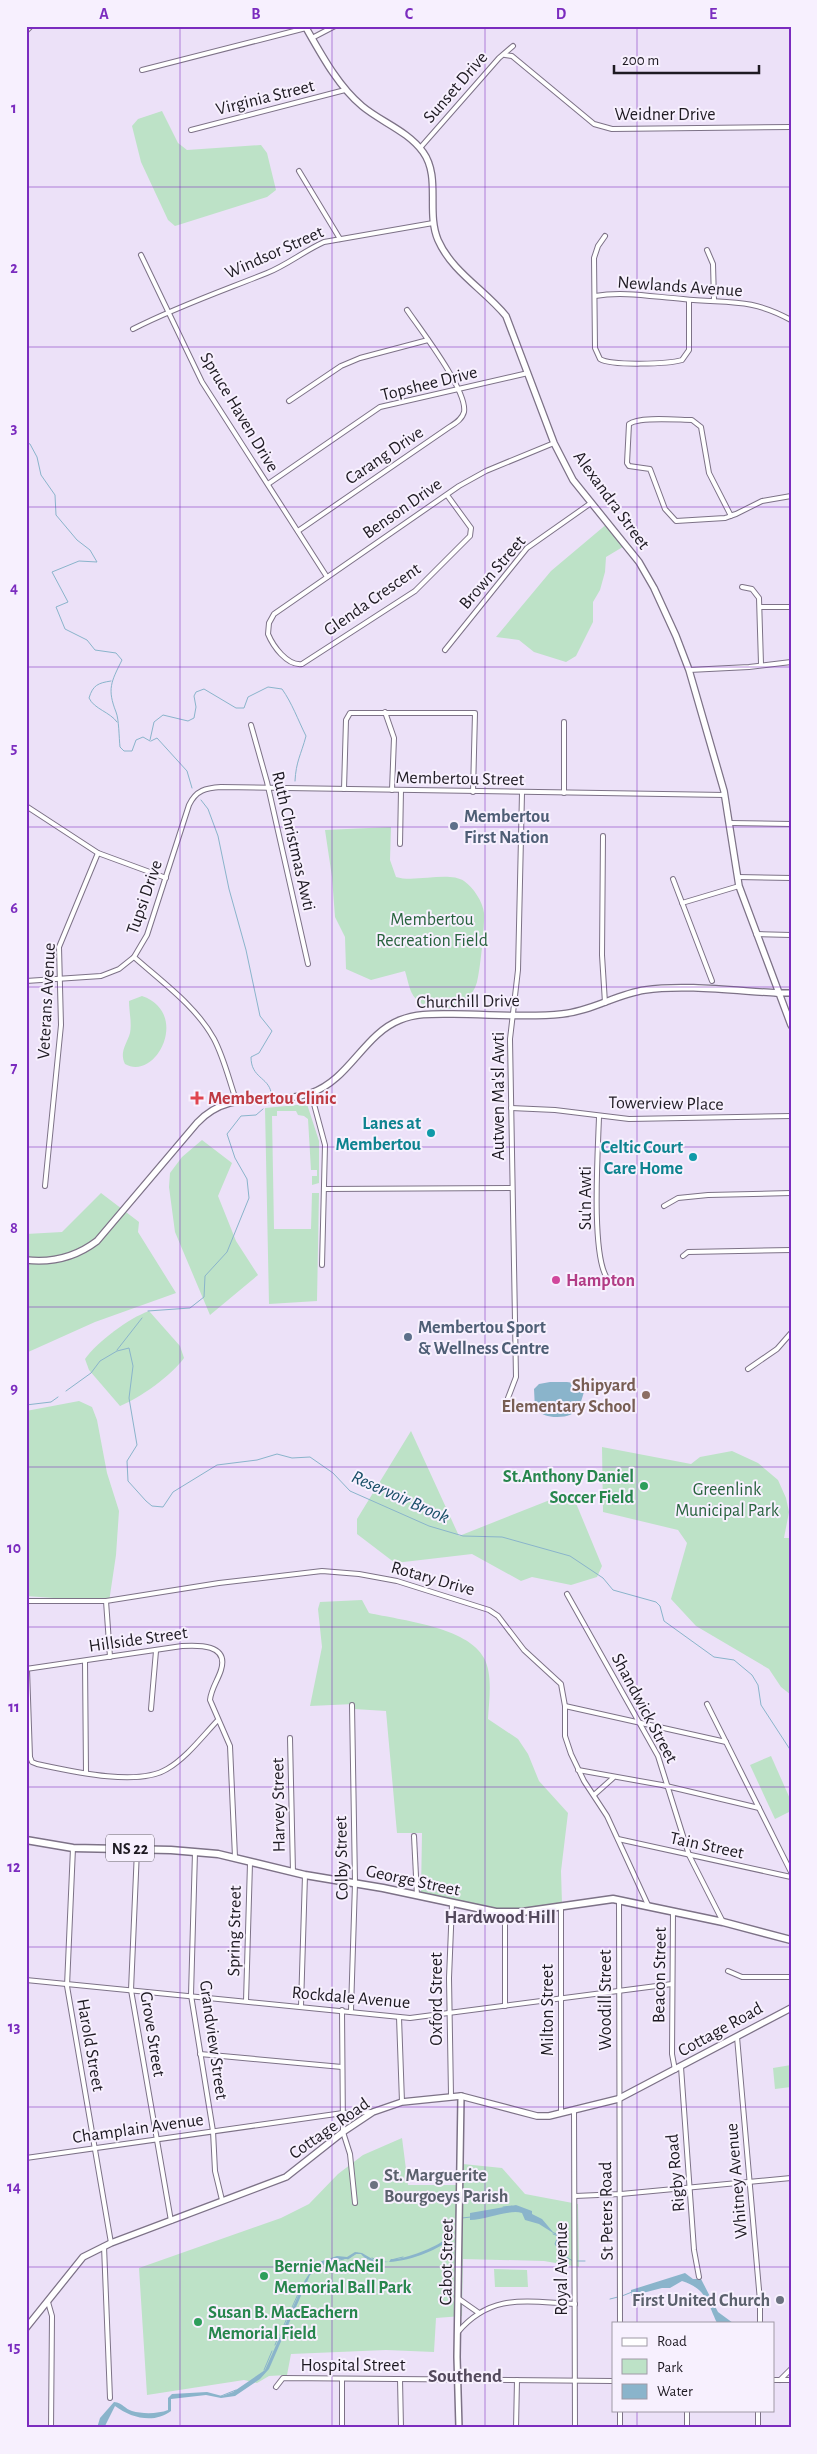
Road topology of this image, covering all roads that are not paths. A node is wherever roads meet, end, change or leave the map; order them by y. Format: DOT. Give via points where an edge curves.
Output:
graph roads {
  1 [pos="29,26"];
  2 [pos="335,26"];
  3 [pos="305,27"];
  4 [pos="26,29"];
  5 [pos="312,38"];
  6 [pos="513,46"];
  7 [pos="505,55"];
  8 [pos="142,70"];
  9 [pos="345,90"];
  10 [pos="791,127"];
  11 [pos="191,130"];
  12 [pos="420,148"];
  13 [pos="299,170"];
  14 [pos="433,223"];
  15 [pos="606,236"];
  16 [pos="340,239"];
  17 [pos="707,250"];
  18 [pos="141,255"];
  19 [pos="595,296"];
  20 [pos="688,300"];
  21 [pos="714,300"];
  22 [pos="169,310"];
  23 [pos="407,310"];
  24 [pos="791,314"];
  25 [pos="789,319"];
  26 [pos="133,329"];
  27 [pos="428,340"];
  28 [pos="528,373"];
  29 [pos="460,389"];
  30 [pos="289,402"];
  31 [pos="554,443"];
  32 [pos="268,484"];
  33 [pos="447,494"];
  34 [pos="791,496"];
  35 [pos="591,503"];
  36 [pos="731,516"];
  37 [pos="298,531"];
  38 [pos="327,577"];
  39 [pos="742,587"];
  40 [pos="760,607"];
  41 [pos="791,607"];
  42 [pos="276,613"];
  43 [pos="445,650"];
  44 [pos="791,662"];
  45 [pos="761,664"];
  46 [pos="689,670"];
  47 [pos="385,712"];
  48 [pos="564,722"];
  49 [pos="252,725"];
  50 [pos="268,788"];
  51 [pos="344,789"];
  52 [pos="392,790"];
  53 [pos="402,790"];
  54 [pos="473,792"];
  55 [pos="522,793"];
  56 [pos="564,793"];
  57 [pos="196,794"];
  58 [pos="725,795"];
  59 [pos="26,806"];
  60 [pos="730,823"];
  61 [pos="791,824"];
  62 [pos="604,836"];
  63 [pos="400,844"];
  64 [pos="98,853"];
  65 [pos="737,877"];
  66 [pos="166,878"];
  67 [pos="791,878"];
  68 [pos="673,879"];
  69 [pos="739,886"];
  70 [pos="682,903"];
  71 [pos="756,934"];
  72 [pos="791,934"];
  73 [pos="134,957"];
  74 [pos="308,964"];
  75 [pos="60,979"];
  76 [pos="26,981"];
  77 [pos="712,981"];
  78 [pos="778,993"];
  79 [pos="791,993"];
  80 [pos="605,1003"];
  81 [pos="513,1014"];
  82 [pos="791,1025"];
  83 [pos="310,1093"];
  84 [pos="236,1100"];
  85 [pos="511,1108"];
  86 [pos="791,1116"];
  87 [pos="599,1117"];
  88 [pos="45,1186"];
  89 [pos="512,1188"];
  90 [pos="324,1189"];
  91 [pos="791,1194"];
  92 [pos="664,1206"];
  93 [pos="791,1250"];
  94 [pos="683,1256"];
  95 [pos="26,1260"];
  96 [pos="322,1265"];
  97 [pos="607,1278"];
  98 [pos="791,1333"];
  99 [pos="748,1369"];
  100 [pos="508,1398"];
  101 [pos="567,1594"];
  102 [pos="26,1601"];
  103 [pos="106,1601"];
  104 [pos="156,1651"];
  105 [pos="110,1657"];
  106 [pos="85,1661"];
  107 [pos="27,1669"];
  108 [pos="708,1704"];
  109 [pos="352,1705"];
  110 [pos="565,1706"];
  111 [pos="151,1709"];
  112 [pos="217,1721"];
  113 [pos="638,1723"];
  114 [pos="290,1738"];
  115 [pos="727,1742"];
  116 [pos="578,1770"];
  117 [pos="86,1772"];
  118 [pos="613,1778"];
  119 [pos="668,1787"];
  120 [pos="594,1795"];
  121 [pos="759,1808"];
  122 [pos="414,1836"];
  123 [pos="618,1839"];
  124 [pos="26,1840"];
  125 [pos="73,1848"];
  126 [pos="137,1848"];
  127 [pos="195,1852"];
  128 [pos="689,1855"];
  129 [pos="235,1857"];
  130 [pos="250,1863"];
  131 [pos="293,1872"];
  132 [pos="791,1872"];
  133 [pos="305,1875"];
  134 [pos="791,1877"];
  135 [pos="355,1883"];
  136 [pos="417,1896"];
  137 [pos="619,1900"];
  138 [pos="452,1904"];
  139 [pos="648,1905"];
  140 [pos="561,1907"];
  141 [pos="673,1911"];
  142 [pos="505,1913"];
  143 [pos="723,1922"];
  144 [pos="791,1940"];
  145 [pos="728,1971"];
  146 [pos="791,1977"];
  147 [pos="26,1980"];
  148 [pos="67,1984"];
  149 [pos="672,1984"];
  150 [pos="131,1990"];
  151 [pos="618,1991"];
  152 [pos="190,1995"];
  153 [pos="561,1998"];
  154 [pos="246,2001"];
  155 [pos="301,2006"];
  156 [pos="506,2006"];
  157 [pos="791,2008"];
  158 [pos="342,2010"];
  159 [pos="351,2010"];
  160 [pos="449,2013"];
  161 [pos="399,2017"];
  162 [pos="737,2037"];
  163 [pos="200,2054"];
  164 [pos="342,2067"];
  165 [pos="678,2069"];
  166 [pos="450,2095"];
  167 [pos="462,2096"];
  168 [pos="618,2099"];
  169 [pos="402,2102"];
  170 [pos="574,2110"];
  171 [pos="373,2112"];
  172 [pos="343,2113"];
  173 [pos="561,2113"];
  174 [pos="213,2131"];
  175 [pos="343,2132"];
  176 [pos="157,2139"];
  177 [pos="94,2148"];
  178 [pos="26,2158"];
  179 [pos="791,2178"];
  180 [pos="750,2182"];
  181 [pos="690,2188"];
  182 [pos="621,2194"];
  183 [pos="575,2196"];
  184 [pos="222,2200"];
  185 [pos="355,2203"];
  186 [pos="171,2221"];
  187 [pos="111,2244"];
  188 [pos="104,2246"];
  189 [pos="699,2276"];
  190 [pos="459,2300"];
  191 [pos="48,2302"];
  192 [pos="575,2304"];
  193 [pos="479,2313"];
  194 [pos="620,2322"];
  195 [pos="760,2322"];
  196 [pos="26,2328"];
  197 [pos="458,2332"];
  198 [pos="791,2369"];
  199 [pos="342,2378"];
  200 [pos="400,2379"];
  201 [pos="458,2379"];
  202 [pos="516,2380"];
  203 [pos="575,2380"];
  204 [pos="774,2380"];
  205 [pos="791,2380"];
  206 [pos="612,2381"];
  207 [pos="779,2381"];
  208 [pos="276,2386"];
  209 [pos="110,2398"];
  210 [pos="620,2412"];
  211 [pos="687,2412"];
  212 [pos="758,2412"];
  213 [pos="51,2428"];
  214 [pos="342,2428"];
  215 [pos="401,2428"];
  216 [pos="459,2428"];
  217 [pos="516,2428"];
  218 [pos="575,2428"];
  219 [pos="620,2428"];
  220 [pos="687,2428"];
  221 [pos="758,2428"];
  1 -- 4 [label="highway"];
  2 -- 5 [label="street"];
  3 -- 5 [label="main road, Alexandra Street"];
  3 -- 8 [label="street"];
  5 -- 9 [label="main road, Alexandra Street"];
  6 -- 7 [label="street, Sunset Drive"];
  7 -- 10 [label="street, Weidner Drive" via="512,56 602,128"];
  7 -- 12 [label="street, Sunset Drive"];
  9 -- 11 [label="street, Virginia Street"];
  9 -- 12 [label="main road, Alexandra Street" via="364,108"];
  12 -- 14 [label="main road, Alexandra Street" via="431,172"];
  13 -- 16 [label="street"];
  14 -- 16 [label="street, Windsor Street"];
  14 -- 28 [label="main road, Alexandra Street" via="446,255 506,316"];
  15 -- 19 [label="street" via="595,253"];
  16 -- 22 [label="street, Windsor Street" via="324,242 267,273"];
  17 -- 21 [label="street" via="713,264"];
  18 -- 22 [label="street, Spruce Haven Drive"];
  19 -- 20 [label="street, Newlands Avenue" via="646,295"];
  19 -- 20 [label="street" via="596,352 607,362 686,358 689,346"];
  20 -- 21 [label="street, Newlands Avenue"];
  21 -- 25 [label="street, Newlands Avenue" via="752,304"];
  22 -- 26 [label="street, Windsor Street"];
  22 -- 32 [label="street, Spruce Haven Drive" via="202,382"];
  23 -- 27 [label="street"];
  24 -- 25 [label="street"];
  27 -- 29 [label="street"];
  27 -- 30 [label="street" via="341,366"];
  28 -- 29 [label="street, Topshee Drive"];
  28 -- 31 [label="main road, Alexandra Street"];
  29 -- 32 [label="street, Topshee Drive" via="380,407"];
  29 -- 37 [label="street, Carang Drive" via="464,406 460,419"];
  31 -- 33 [label="street, Benson Drive" via="483,473"];
  31 -- 35 [label="main road, Alexandra Street" via="573,480"];
  32 -- 37 [label="street, Spruce Haven Drive"];
  33 -- 38 [label="street, Benson Drive"];
  33 -- 42 [label="street, Glenda Crescent" via="471,528 471,535 420,587 386,611 298,664 287,660 268,636 269,623"];
  34 -- 36 [label="street" via="762,502"];
  35 -- 43 [label="street, Brown Street" via="523,552"];
  35 -- 46 [label="main road, Alexandra Street" via="639,562 654,588"];
  36 -- 36 [label="street" via="676,521 665,509 650,469 627,463 629,424 633,421 679,420 698,423 709,473"];
  37 -- 38 [label="street, Spruce Haven Drive"];
  38 -- 42 [label="street, Benson Drive"];
  39 -- 40 [label="street" via="757,593"];
  40 -- 41 [label="street"];
  40 -- 45 [label="street"];
  44 -- 45 [label="street"];
  45 -- 46 [label="street"];
  46 -- 58 [label="main road, Alexandra Street"];
  47 -- 51 [label="street" via="355,712 347,716"];
  47 -- 52 [label="street" via="394,738"];
  47 -- 54 [label="street" via="475,713"];
  48 -- 56 [label="street"];
  49 -- 50 [label="street, Ruth Christmas Awti"];
  50 -- 51 [label="street, Membertou Street"];
  50 -- 57 [label="street, Membertou Street" via="214,787"];
  50 -- 74 [label="street, Ruth Christmas Awti"];
  51 -- 52 [label="street, Membertou Street"];
  52 -- 53 [label="street, Membertou Street"];
  53 -- 54 [label="street, Membertou Street"];
  53 -- 63 [label="street"];
  54 -- 55 [label="street, Membertou Street"];
  55 -- 56 [label="street, Membertou Street"];
  55 -- 81 [label="street, Autwen Ma'sl Awti" via="518,970"];
  56 -- 58 [label="street, Membertou Street"];
  57 -- 66 [label="street, Tupsi Drive" via="189,805"];
  58 -- 60 [label="main road, Alexandra Street"];
  59 -- 64 [label="street"];
  60 -- 61 [label="street"];
  60 -- 65 [label="main road, Alexandra Street"];
  62 -- 80 [label="street" via="602,955"];
  64 -- 66 [label="street"];
  64 -- 75 [label="street, Veterans Avenue" via="61,940"];
  65 -- 67 [label="street"];
  65 -- 69 [label="main road, Alexandra Street"];
  66 -- 73 [label="street, Tupsi Drive" via="147,935"];
  68 -- 70 [label="street"];
  69 -- 70 [label="street"];
  69 -- 71 [label="main road, Alexandra Street"];
  70 -- 77 [label="street"];
  71 -- 72 [label="street"];
  71 -- 78 [label="main road, Alexandra Street"];
  73 -- 75 [label="street, Tupsi Drive" via="106,975"];
  73 -- 84 [label="street" via="191,1008 204,1024 219,1049"];
  75 -- 76 [label="street, Tupsi Drive"];
  75 -- 88 [label="street, Veterans Avenue" via="61,1024"];
  78 -- 79 [label="street, Churchill Drive"];
  78 -- 80 [label="main road, Churchill Drive" via="659,988 634,992"];
  78 -- 82 [label="main road, Alexandra Street"];
  80 -- 81 [label="main road, Churchill Drive" via="562,1014"];
  81 -- 83 [label="main road, Churchill Drive" via="428,1014 399,1020 380,1032 330,1082"];
  81 -- 85 [label="street, Autwen Ma'sl Awti"];
  83 -- 84 [label="main road, Churchill Drive"];
  83 -- 90 [label="street" via="324,1139"];
  84 -- 95 [label="main road, Churchill Drive" via="201,1118 107,1230 90,1245 63,1258"];
  85 -- 87 [label="street, Towerview Place"];
  85 -- 89 [label="street, Autwen Ma'sl Awti"];
  86 -- 87 [label="street, Towerview Place"];
  87 -- 97 [label="street, Su'n Awti" via="599,1257"];
  89 -- 90 [label="street"];
  89 -- 100 [label="street, Autwen Ma'sl Awti" via="516,1377"];
  90 -- 96 [label="street"];
  91 -- 92 [label="street" via="708,1195 678,1198"];
  93 -- 94 [label="street" via="688,1252"];
  98 -- 99 [label="street" via="777,1349"];
  101 -- 113 [label="street, Shandwick Street"];
  102 -- 103 [label="street, Rotary Drive"];
  103 -- 105 [label="street"];
  103 -- 110 [label="street, Rotary Drive" via="305,1571 388,1579 475,1604 495,1613 524,1650 558,1680"];
  104 -- 105 [label="street, Hillside Street"];
  104 -- 111 [label="street"];
  104 -- 112 [label="street, Hillside Street" via="203,1644 218,1652 222,1667 210,1700"];
  105 -- 106 [label="street, Hillside Street"];
  106 -- 107 [label="street, Hillside Street"];
  106 -- 117 [label="street"];
  107 -- 117 [label="street" via="31,1760 40,1765"];
  108 -- 115 [label="street"];
  109 -- 135 [label="street, Colby Street"];
  110 -- 113 [label="street"];
  110 -- 116 [label="street, Rotary Drive" via="565,1736"];
  112 -- 117 [label="street" via="178,1761 162,1772 128,1779"];
  112 -- 129 [label="street, Hillside Street" via="226,1733 231,1749"];
  113 -- 115 [label="street"];
  113 -- 119 [label="street, Shandwick Street" via="658,1756"];
  114 -- 131 [label="street, Harvey Street"];
  115 -- 121 [label="street"];
  116 -- 118 [label="street"];
  116 -- 120 [label="street, Rotary Drive"];
  118 -- 119 [label="street"];
  118 -- 120 [label="street"];
  119 -- 121 [label="street"];
  119 -- 128 [label="street, Shandwick Street"];
  120 -- 123 [label="street, Rotary Drive"];
  121 -- 132 [label="street"];
  122 -- 136 [label="street"];
  123 -- 128 [label="street, Tain Street"];
  123 -- 139 [label="street, Rotary Drive"];
  124 -- 125 [label="main road, George Street / NS 22"];
  125 -- 126 [label="main road, George Street / NS 22"];
  125 -- 148 [label="street, Harold Street"];
  126 -- 127 [label="main road, George Street / NS 22"];
  126 -- 150 [label="street, Grove Street"];
  127 -- 129 [label="main road, George Street / NS 22"];
  127 -- 152 [label="street, Grandview Street"];
  128 -- 134 [label="street, Tain Street"];
  128 -- 143 [label="street, Shandwick Street"];
  129 -- 130 [label="main road, George Street / NS 22"];
  130 -- 131 [label="main road, George Street / NS 22"];
  130 -- 154 [label="street, Spring Street"];
  131 -- 133 [label="main road, George Street / NS 22"];
  133 -- 135 [label="main road, George Street / NS 22"];
  133 -- 155 [label="street"];
  135 -- 136 [label="main road, George Street / NS 22"];
  135 -- 159 [label="street, Colby Street"];
  136 -- 138 [label="main road, George Street / NS 22"];
  137 -- 139 [label="main road, George Street / NS 22"];
  137 -- 140 [label="main road, George Street / NS 22" via="596,1900"];
  137 -- 151 [label="street, Woodill Street"];
  138 -- 142 [label="main road, George Street / NS 22"];
  138 -- 160 [label="street, Oxford Street"];
  139 -- 141 [label="main road, George Street / NS 22"];
  140 -- 142 [label="main road, George Street / NS 22"];
  140 -- 153 [label="street, Milton Street"];
  141 -- 143 [label="main road, George Street / NS 22"];
  141 -- 149 [label="street, Beacon Street"];
  142 -- 156 [label="street"];
  143 -- 144 [label="main road, George Street / NS 22"];
  145 -- 146 [label="street" via="742,1977"];
  147 -- 148 [label="street, Rockdale Avenue"];
  148 -- 150 [label="street, Rockdale Avenue"];
  148 -- 177 [label="street, Harold Street"];
  149 -- 151 [label="street, Rockdale Avenue"];
  149 -- 165 [label="street, Beacon Street" via="672,2054"];
  150 -- 152 [label="street, Rockdale Avenue"];
  150 -- 176 [label="street, Grove Street"];
  151 -- 153 [label="street, Rockdale Avenue"];
  151 -- 168 [label="street, Woodill Street"];
  152 -- 154 [label="street, Rockdale Avenue"];
  152 -- 163 [label="street, Grandview Street"];
  153 -- 156 [label="street, Rockdale Avenue"];
  153 -- 173 [label="street, Milton Street"];
  154 -- 155 [label="street, Rockdale Avenue"];
  155 -- 158 [label="street, Rockdale Avenue"];
  156 -- 160 [label="street, Rockdale Avenue"];
  157 -- 162 [label="main road, Cottage Road"];
  158 -- 159 [label="street, Rockdale Avenue"];
  158 -- 164 [label="street"];
  159 -- 161 [label="street, Rockdale Avenue"];
  160 -- 161 [label="street, Rockdale Avenue"];
  160 -- 166 [label="street, Oxford Street"];
  161 -- 169 [label="street"];
  162 -- 165 [label="main road, Cottage Road"];
  162 -- 180 [label="street, Whitney Avenue"];
  163 -- 164 [label="street"];
  163 -- 174 [label="street, Grandview Street"];
  164 -- 172 [label="street"];
  165 -- 168 [label="main road, Cottage Road"];
  165 -- 181 [label="street, Rigby Road"];
  166 -- 167 [label="main road, Cottage Road"];
  166 -- 169 [label="main road, Cottage Road"];
  167 -- 173 [label="main road, Cottage Road" via="527,2115"];
  167 -- 190 [label="street, Cabot Street"];
  168 -- 170 [label="main road, Cottage Road"];
  168 -- 182 [label="street, St Peters Road"];
  169 -- 171 [label="main road, Cottage Road"];
  170 -- 173 [label="main road, Cottage Road"];
  170 -- 183 [label="street, Royal Avenue"];
  171 -- 172 [label="street, Champlain Avenue"];
  171 -- 175 [label="main road, Cottage Road"];
  172 -- 174 [label="street, Champlain Avenue"];
  172 -- 175 [label="street"];
  174 -- 176 [label="street, Champlain Avenue"];
  174 -- 184 [label="street, Grandview Street" via="214,2164"];
  175 -- 184 [label="main road, Cottage Road" via="286,2177"];
  175 -- 185 [label="street" via="350,2154"];
  176 -- 177 [label="street, Champlain Avenue"];
  176 -- 186 [label="street, Grove Street"];
  177 -- 178 [label="street, Champlain Avenue"];
  177 -- 187 [label="street, Harold Street"];
  179 -- 180 [label="street"];
  180 -- 181 [label="street"];
  180 -- 195 [label="street, Whitney Avenue"];
  181 -- 182 [label="street"];
  181 -- 189 [label="street, Rigby Road"];
  182 -- 183 [label="street"];
  182 -- 194 [label="street, St Peters Road"];
  183 -- 192 [label="street, Royal Avenue"];
  184 -- 186 [label="main road, Cottage Road"];
  186 -- 187 [label="main road, Cottage Road"];
  187 -- 188 [label="main road, Cottage Road"];
  188 -- 191 [label="main road, Cottage Road" via="83,2257"];
  188 -- 209 [label="street"];
  190 -- 193 [label="street"];
  190 -- 197 [label="street, Cabot Street"];
  191 -- 196 [label="main road, Cottage Road"];
  191 -- 213 [label="street" via="52,2316"];
  192 -- 193 [label="street" via="505,2302"];
  192 -- 203 [label="street, Royal Avenue"];
  193 -- 197 [label="street"];
  197 -- 201 [label="street, Cabot Street"];
  198 -- 207 [label="street"];
  199 -- 200 [label="street, Hospital Street"];
  199 -- 208 [label="street, Hospital Street" via="283,2378"];
  199 -- 214 [label="street"];
  200 -- 201 [label="street, Hospital Street"];
  200 -- 215 [label="street"];
  201 -- 202 [label="street, Hospital Street"];
  201 -- 216 [label="street, Cabot Street"];
  202 -- 203 [label="street, Hospital Street"];
  202 -- 217 [label="street"];
  203 -- 206 [label="street, Hospital Street"];
  203 -- 218 [label="street, Royal Avenue"];
  204 -- 207 [label="street"];
  205 -- 207 [label="street"];
  210 -- 219 [label="street"];
  211 -- 220 [label="street"];
  212 -- 221 [label="street"];
}
